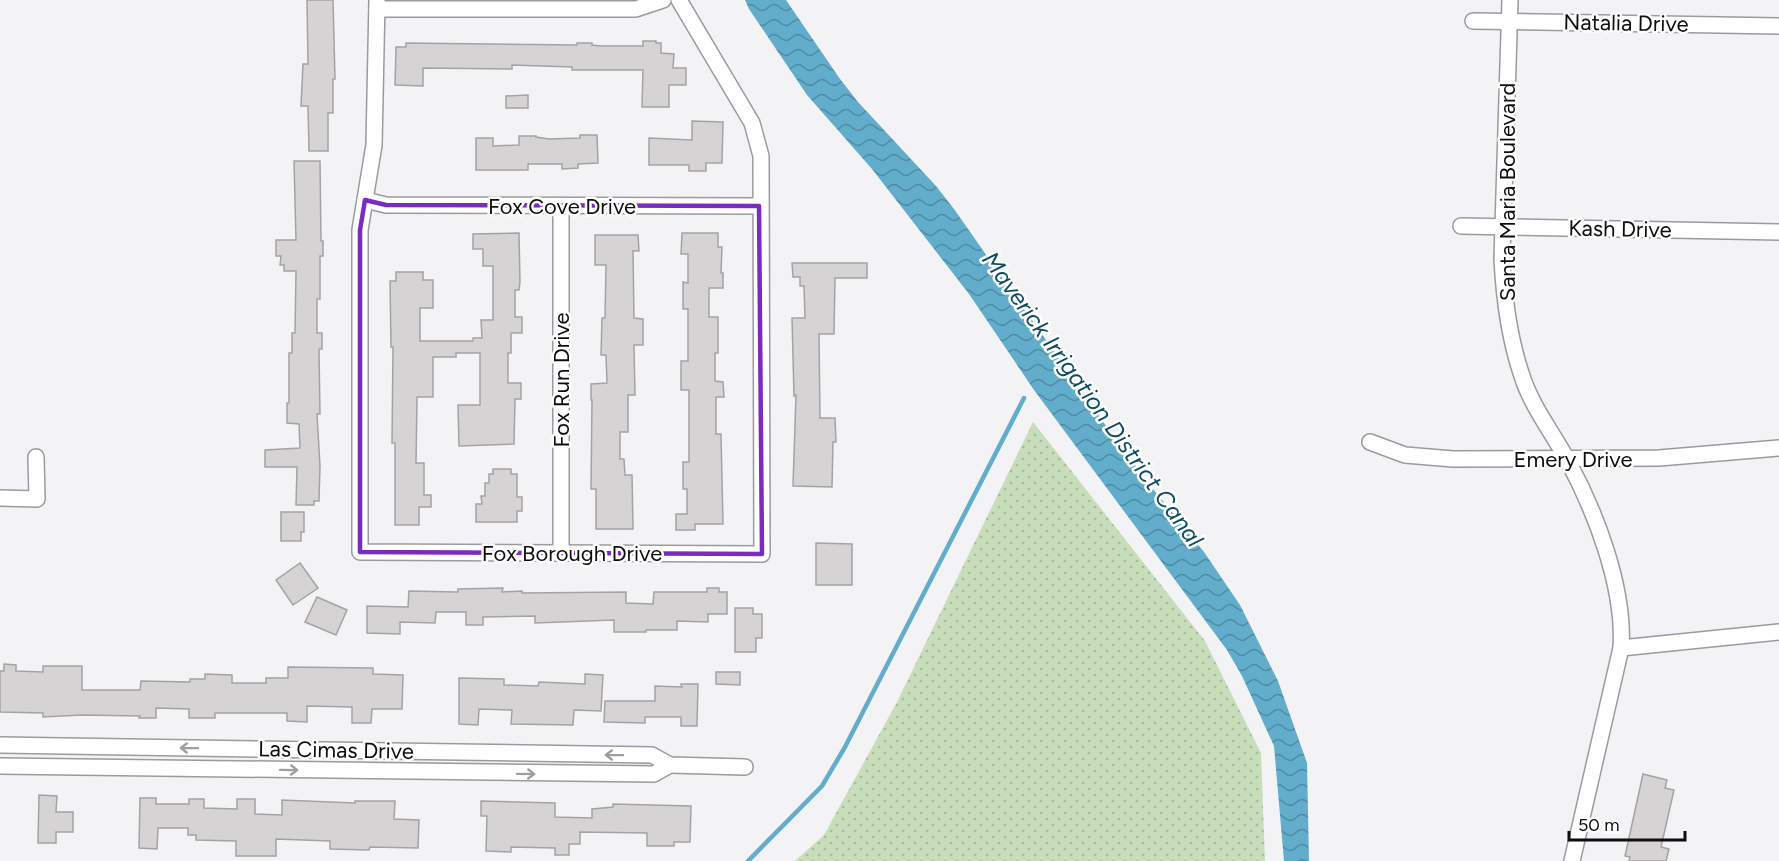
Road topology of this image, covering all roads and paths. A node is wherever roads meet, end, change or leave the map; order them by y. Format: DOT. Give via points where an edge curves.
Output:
graph roads {
  1 [pos="663,0"];
  2 [pos="679,0"];
  3 [pos="1510,0"];
  4 [pos="377,4"];
  5 [pos="1473,21"];
  6 [pos="1508,21"];
  7 [pos="1779,26"];
  8 [pos="365,200"];
  9 [pos="561,206"];
  10 [pos="759,206"];
  11 [pos="1461,225"];
  12 [pos="1502,226"];
  13 [pos="1779,232"];
  14 [pos="1370,442"];
  15 [pos="1779,448"];
  16 [pos="36,457"];
  17 [pos="1567,459"];
  18 [pos="0,498"];
  19 [pos="561,553"];
  20 [pos="1779,632"];
  21 [pos="1621,648"];
  22 [pos="5,745"];
  23 [pos="67,746"];
  24 [pos="112,747"];
  25 [pos="162,748"];
  26 [pos="211,748"];
  27 [pos="262,749"];
  28 [pos="326,750"];
  29 [pos="408,752"];
  30 [pos="485,753"];
  31 [pos="569,754"];
  32 [pos="670,765"];
  33 [pos="5,766"];
  34 [pos="745,766"];
  35 [pos="67,767"];
  36 [pos="112,768"];
  37 [pos="162,768"];
  38 [pos="211,769"];
  39 [pos="262,770"];
  40 [pos="326,771"];
  41 [pos="408,772"];
  42 [pos="485,773"];
  43 [pos="569,774"];
  44 [pos="1572,861"];
  1 -- 4 [label="street" via="636,9"];
  2 -- 10 [label="street, Fox Borough Drive" via="752,123 761,156"];
  3 -- 6 [label="street, Santa Maria Boulevard"];
  4 -- 8 [label="street, Fox Borough Drive" via="374,146"];
  5 -- 6 [label="street, Natalia Drive"];
  6 -- 7 [label="street, Natalia Drive"];
  6 -- 12 [label="street, Santa Maria Boulevard"];
  8 -- 9 [label="street, Fox Cove Drive" via="386,205"];
  8 -- 19 [label="street, Fox Borough Drive" via="360,230 360,552"];
  9 -- 10 [label="street, Fox Cove Drive"];
  9 -- 19 [label="street, Fox Run Drive"];
  10 -- 19 [label="street, Fox Borough Drive" via="762,554"];
  11 -- 12 [label="street, Kash Drive"];
  12 -- 13 [label="street, Kash Drive"];
  12 -- 17 [label="street, Santa Maria Boulevard" via="1504,292 1511,339 1538,412"];
  14 -- 17 [label="street, Emery Drive" via="1405,455 1427,458"];
  15 -- 17 [label="street, Emery Drive" via="1659,458"];
  16 -- 18 [label="street" via="37,500"];
  17 -- 21 [label="street, Santa Maria Boulevard" via="1599,529 1618,602"];
  20 -- 21 [label="street"];
  21 -- 44 [label="street, Santa Maria Boulevard"];
  22 -- 23 [label="street, Las Cimas Drive"];
  22 -- 33 [label="street"];
  23 -- 24 [label="street, Las Cimas Drive"];
  23 -- 35 [label="street"];
  24 -- 25 [label="street, Las Cimas Drive"];
  24 -- 36 [label="street"];
  26 -- 25 [label="street, Las Cimas Drive, one-way"];
  25 -- 37 [label="street"];
  26 -- 27 [label="street, Las Cimas Drive"];
  26 -- 38 [label="street"];
  27 -- 28 [label="street, Las Cimas Drive"];
  27 -- 39 [label="street"];
  28 -- 29 [label="street, Las Cimas Drive"];
  28 -- 40 [label="street"];
  29 -- 30 [label="street, Las Cimas Drive"];
  29 -- 41 [label="street"];
  30 -- 31 [label="street, Las Cimas Drive"];
  30 -- 42 [label="street"];
  32 -- 31 [label="street, Las Cimas Drive, one-way" via="652,755"];
  31 -- 43 [label="street"];
  32 -- 34 [label="street, Las Cimas Drive"];
  32 -- 43 [label="street, Las Cimas Drive" via="654,774"];
  33 -- 35 [label="street, Las Cimas Drive"];
  35 -- 36 [label="street, Las Cimas Drive"];
  36 -- 37 [label="street, Las Cimas Drive"];
  37 -- 38 [label="street, Las Cimas Drive"];
  38 -- 39 [label="street, Las Cimas Drive"];
  39 -- 40 [label="street, Las Cimas Drive, one-way"];
  40 -- 41 [label="street, Las Cimas Drive"];
  41 -- 42 [label="street, Las Cimas Drive"];
  42 -- 43 [label="street, Las Cimas Drive, one-way"];
}
